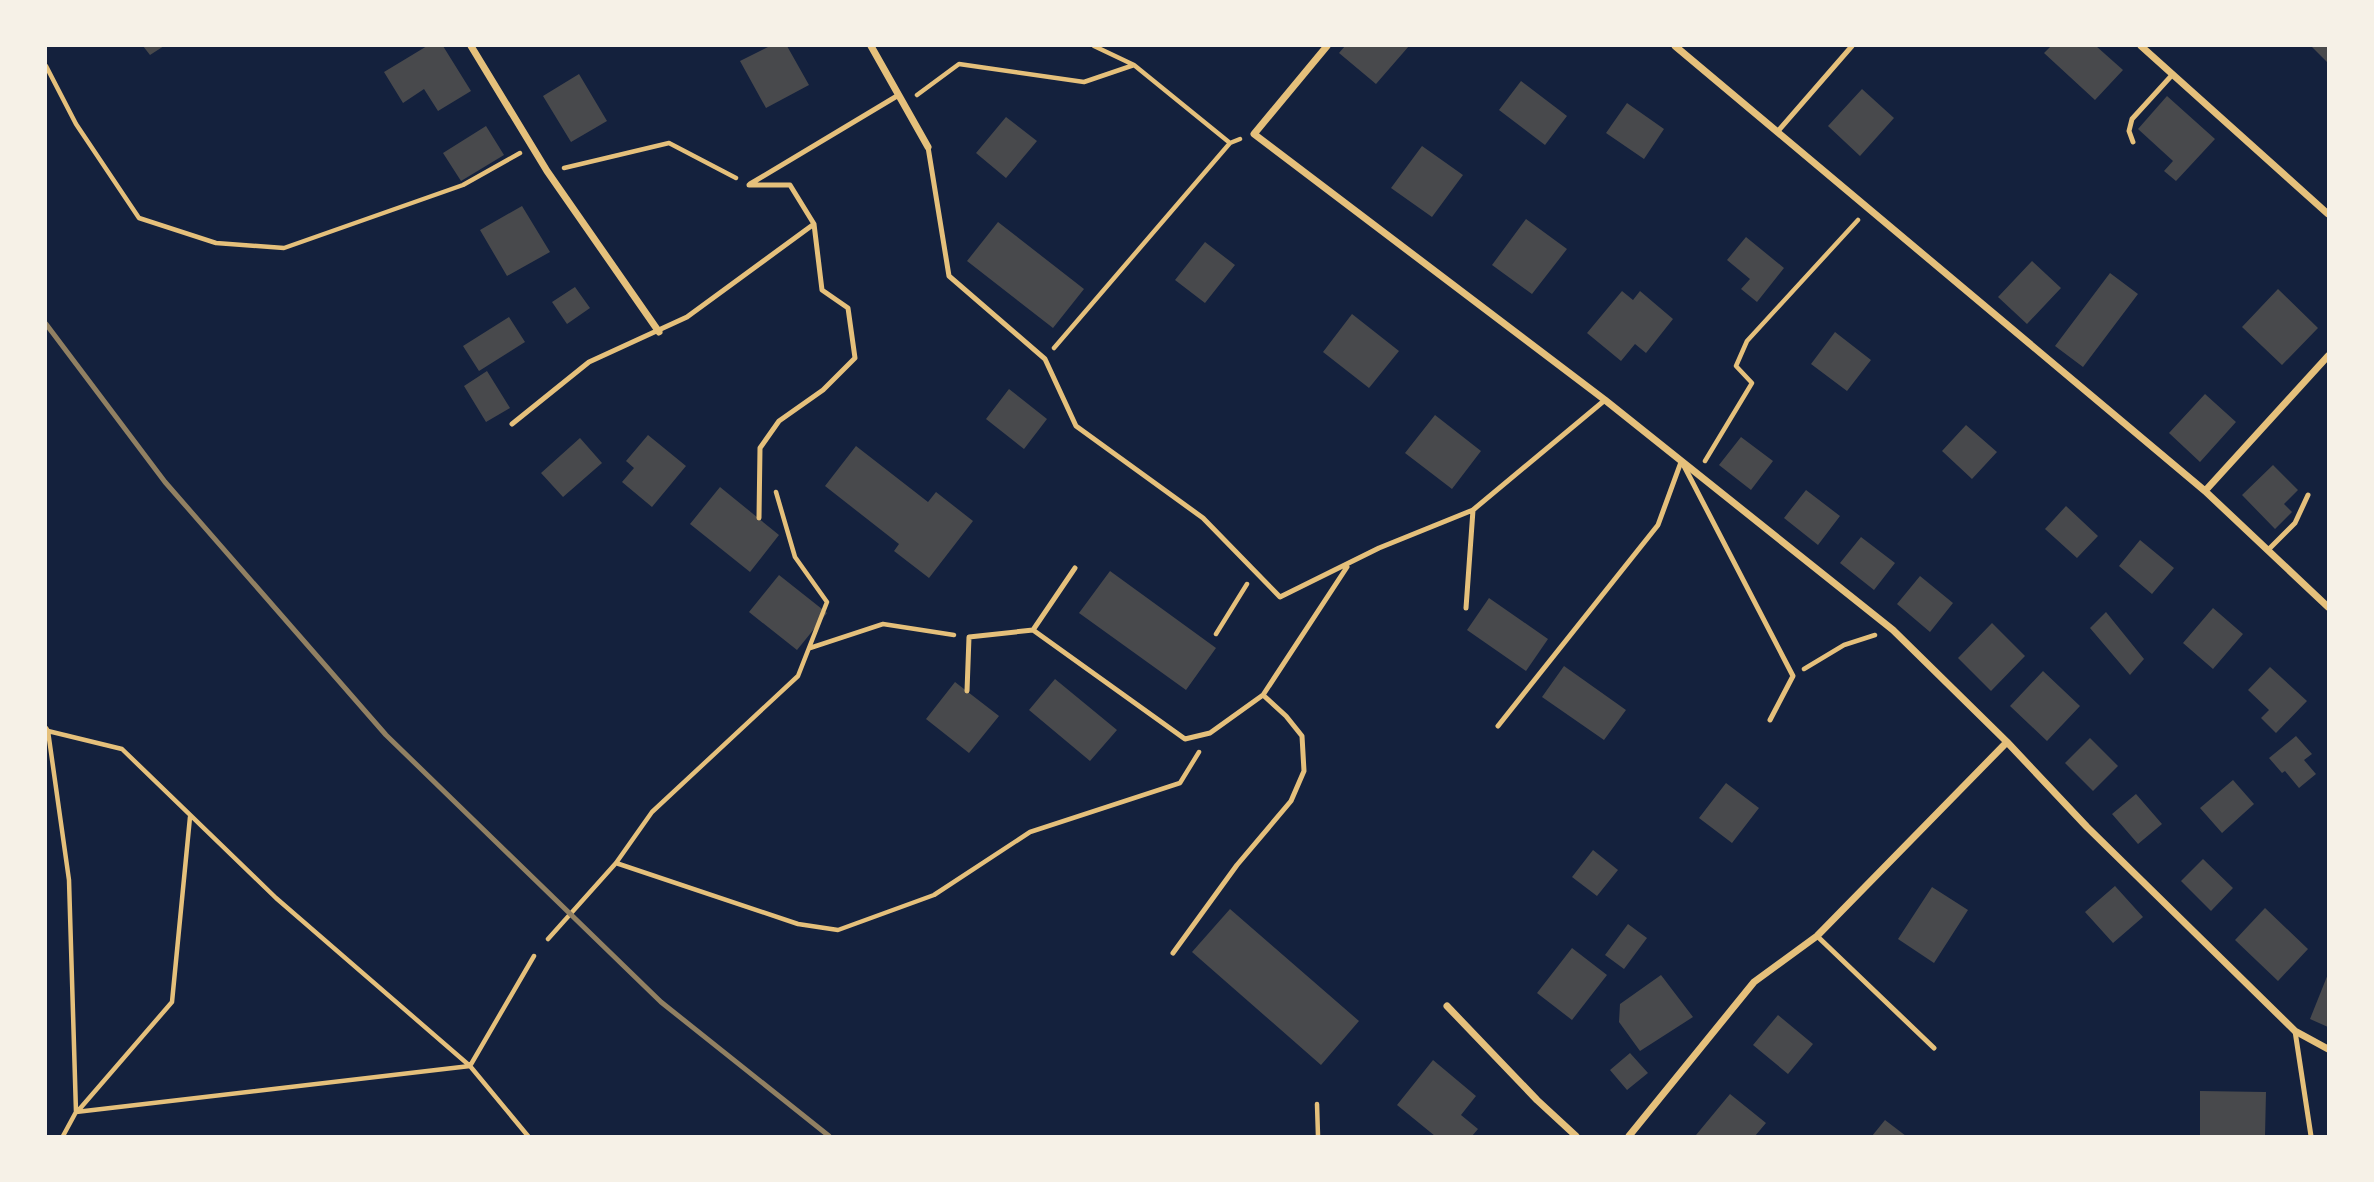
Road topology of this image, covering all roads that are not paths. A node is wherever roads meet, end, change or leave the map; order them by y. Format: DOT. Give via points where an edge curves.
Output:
graph roads {
  1 [pos="471,46"];
  2 [pos="871,46"];
  3 [pos="1326,46"];
  4 [pos="1675,46"];
  5 [pos="1852,46"];
  6 [pos="2141,46"];
  7 [pos="2173,74"];
  8 [pos="897,96"];
  9 [pos="1778,131"];
  10 [pos="2133,142"];
  11 [pos="928,146"];
  12 [pos="2329,214"];
  13 [pos="814,224"];
  14 [pos="659,332"];
  15 [pos="2329,356"];
  16 [pos="1605,400"];
  17 [pos="512,424"];
  18 [pos="1681,461"];
  19 [pos="2205,491"];
  20 [pos="2308,495"];
  21 [pos="1473,510"];
  22 [pos="759,518"];
  23 [pos="2268,550"];
  24 [pos="1349,564"];
  25 [pos="1075,568"];
  26 [pos="2329,607"];
  27 [pos="1466,608"];
  28 [pos="1033,630"];
  29 [pos="967,691"];
  30 [pos="1263,695"];
  31 [pos="1770,720"];
  32 [pos="1498,726"];
  33 [pos="2007,742"];
  34 [pos="1816,936"];
  35 [pos="1173,953"];
  36 [pos="1447,1006"];
  37 [pos="2295,1031"];
  38 [pos="1934,1048"];
  39 [pos="2329,1049"];
  40 [pos="1576,1136"];
  41 [pos="1629,1136"];
  42 [pos="2311,1136"];
  1 -- 14 [label="street" via="547,172"];
  2 -- 8 [label="street"];
  3 -- 16 [label="street" via="1254,134"];
  4 -- 9 [label="street"];
  5 -- 9 [label="lane"];
  6 -- 7 [label="street"];
  7 -- 10 [label="lane" via="2132,119 2129,131"];
  7 -- 12 [label="street"];
  8 -- 11 [label="street"];
  8 -- 13 [label="lane" via="749,185 790,185"];
  9 -- 19 [label="street"];
  11 -- 24 [label="lane" via="949,276 1045,359 1076,426 1203,518 1280,597"];
  13 -- 14 [label="lane" via="687,317"];
  13 -- 22 [label="lane" via="822,290 848,308 855,358 823,390 779,421 760,448"];
  14 -- 17 [label="lane" via="589,362"];
  15 -- 19 [label="street"];
  16 -- 18 [label="street"];
  16 -- 21 [label="lane"];
  18 -- 31 [label="lane" via="1793,676"];
  18 -- 32 [label="lane" via="1658,525"];
  18 -- 33 [label="street" via="1893,630"];
  19 -- 23 [label="street"];
  20 -- 23 [label="lane" via="2295,523"];
  21 -- 24 [label="lane"];
  21 -- 27 [label="lane"];
  23 -- 26 [label="street"];
  24 -- 30 [label="lane"];
  25 -- 28 [label="lane"];
  28 -- 29 [label="lane" via="969,637"];
  28 -- 30 [label="lane" via="1185,739 1210,733"];
  30 -- 35 [label="lane" via="1302,736 1304,771 1291,801"];
  33 -- 34 [label="street"];
  33 -- 37 [label="street"];
  34 -- 38 [label="lane"];
  34 -- 41 [label="street" via="1754,982"];
  36 -- 40 [label="street"];
  37 -- 39 [label="street"];
  37 -- 42 [label="lane"];
}
